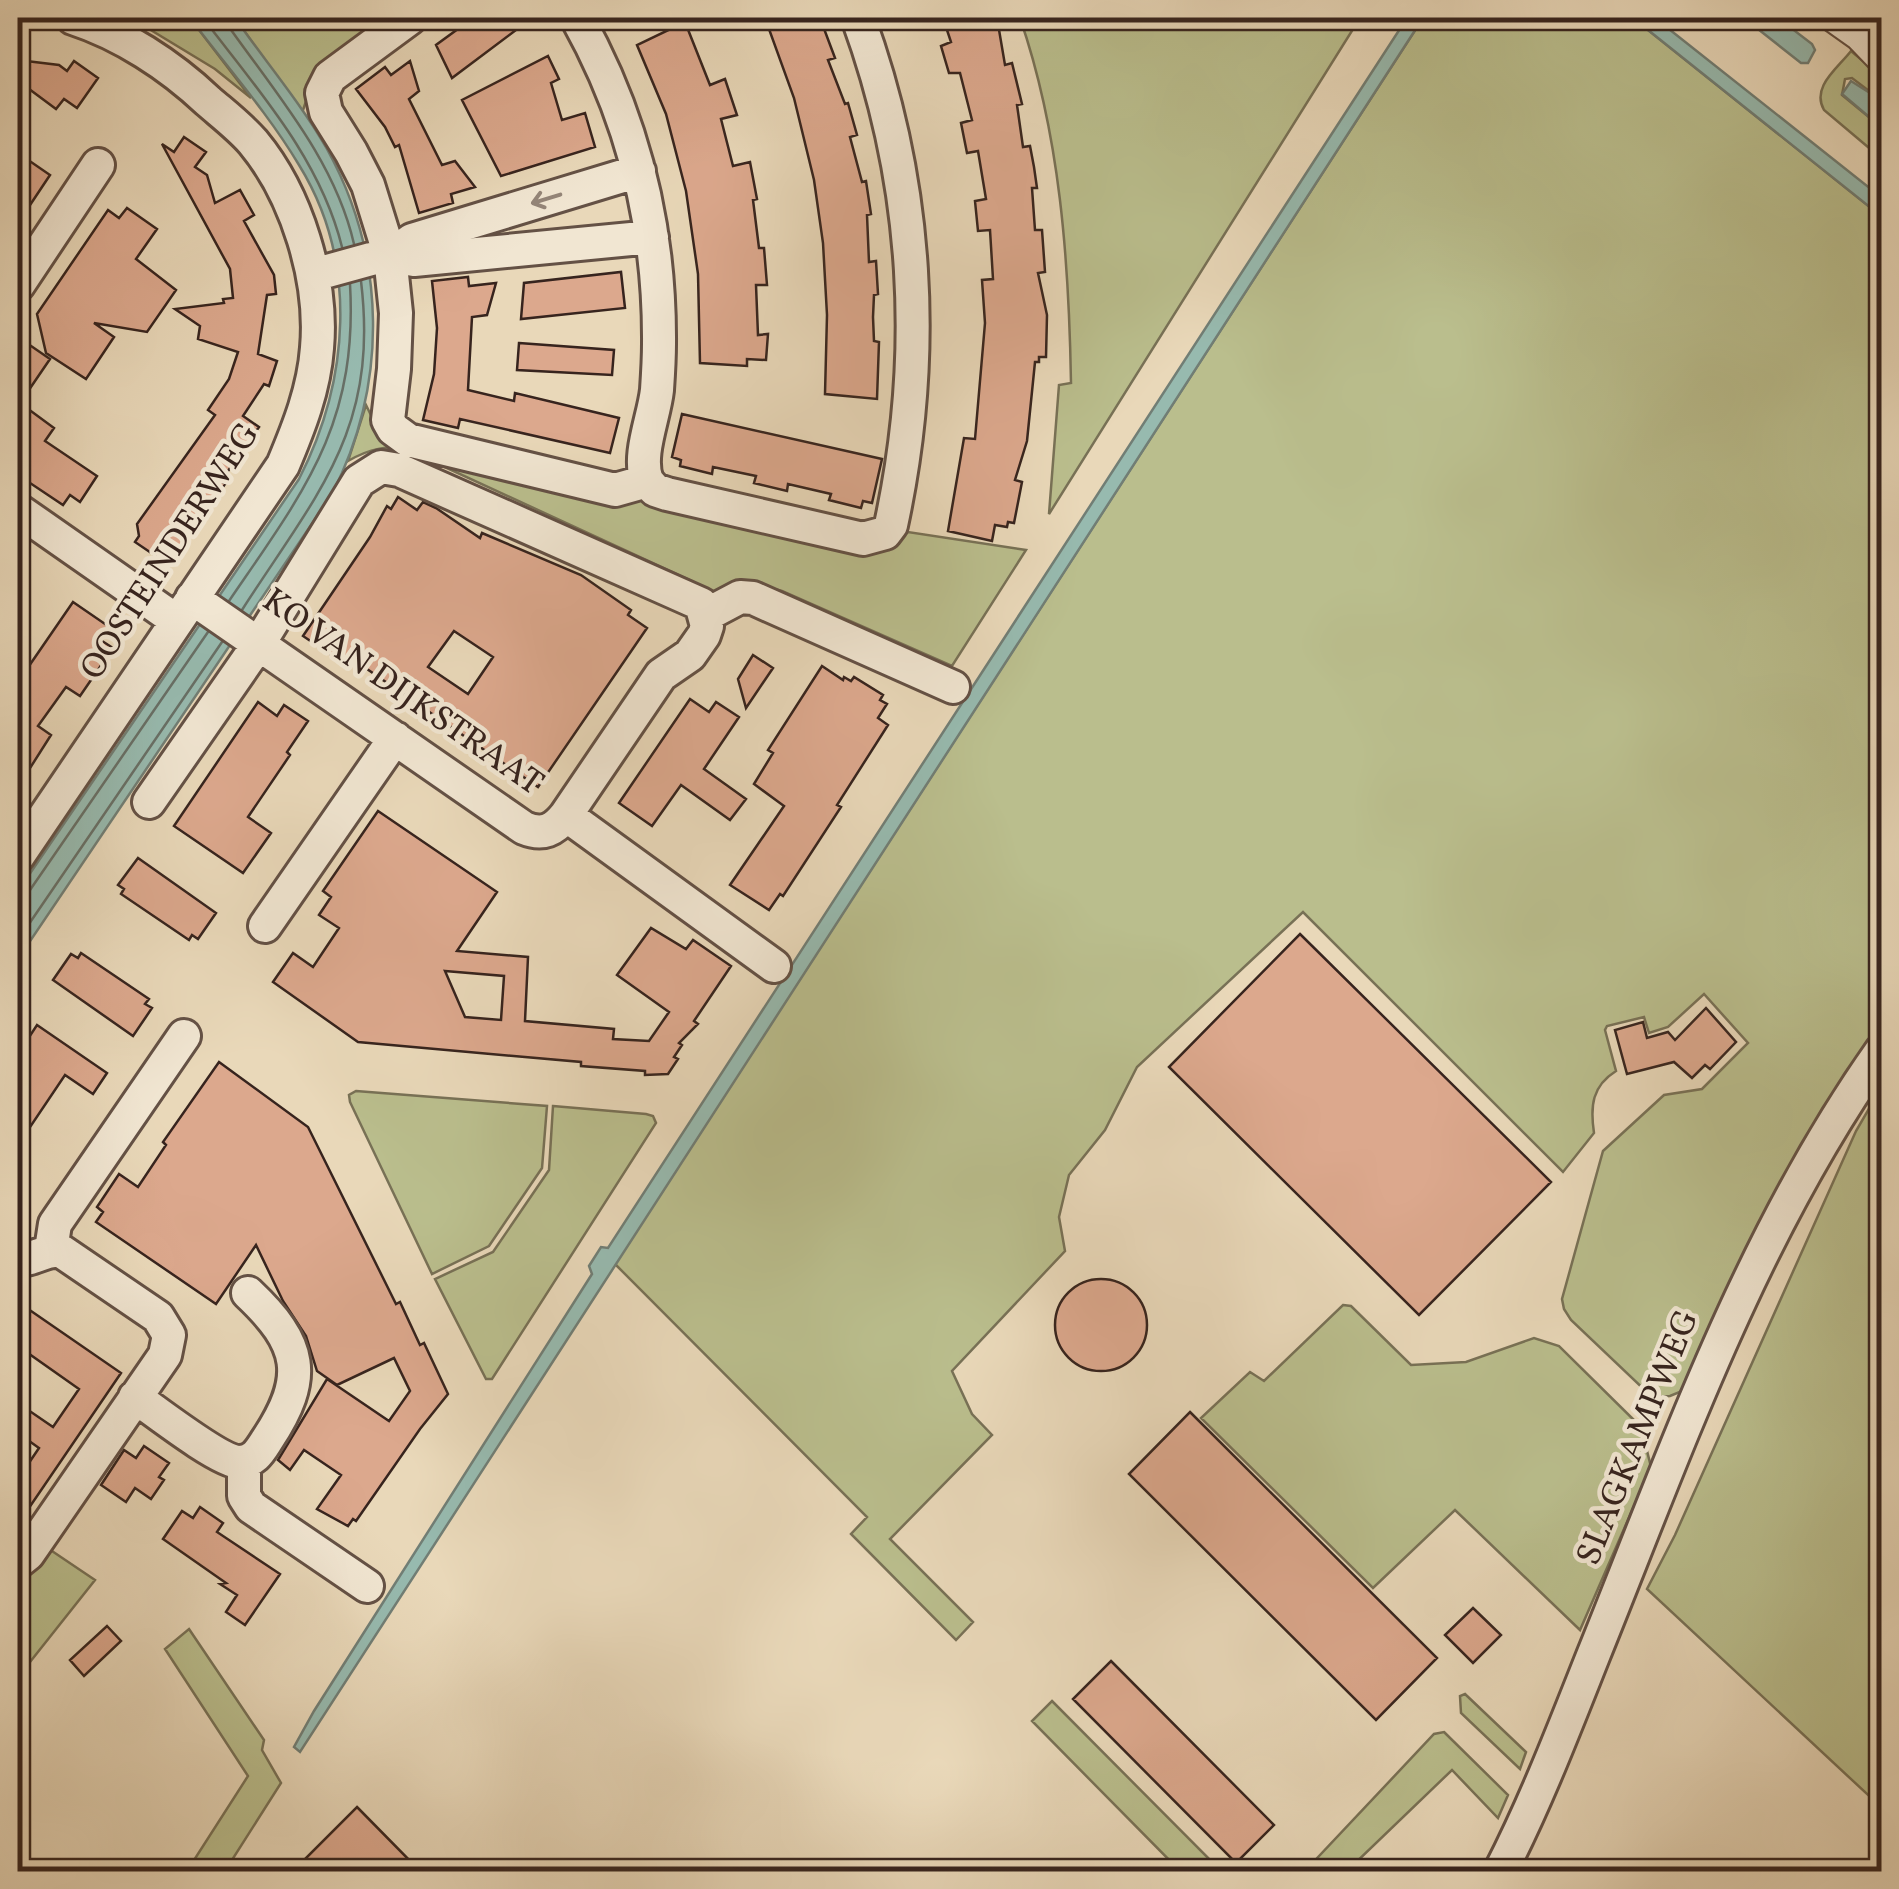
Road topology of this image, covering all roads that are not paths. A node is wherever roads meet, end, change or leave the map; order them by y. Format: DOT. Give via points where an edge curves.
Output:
graph roads {
  1 [pos="72,18"];
  2 [pos="410,18"];
  3 [pos="577,18"];
  4 [pos="858,18"];
  5 [pos="1825,18"];
  6 [pos="1874,18"];
  7 [pos="1856,40"];
  8 [pos="1882,66"];
  9 [pos="98,165"];
  10 [pos="640,171"];
  11 [pos="652,237"];
  12 [pos="380,257"];
  13 [pos="313,275"];
  14 [pos="18,285"];
  15 [pos="647,481"];
  16 [pos="18,510"];
  17 [pos="192,608"];
  18 [pos="706,615"];
  19 [pos="251,639"];
  20 [pos="953,687"];
  21 [pos="395,738"];
  22 [pos="149,802"];
  23 [pos="566,815"];
  24 [pos="21,844"];
  25 [pos="264,926"];
  26 [pos="774,966"];
  27 [pos="184,1036"];
  28 [pos="1882,1050"];
  29 [pos="51,1250"];
  30 [pos="18,1259"];
  31 [pos="248,1293"];
  32 [pos="135,1397"];
  33 [pos="244,1462"];
  34 [pos="18,1562"];
  35 [pos="366,1586"];
  36 [pos="1500,1872"];
  1 -- 13 [label="street, OOSTEINDERWEG" via="170,69 253,142 292,202"];
  2 -- 12 [label="street" via="326,82 322,93 368,186"];
  3 -- 10 [label="street" via="615,95"];
  4 -- 15 [label="street" via="894,133 912,260 911,400 890,525 863,539 667,494"];
  5 -- 7 [label="lane"];
  6 -- 7 [label="lane"];
  7 -- 8 [label="lane"];
  9 -- 14 [label="street"];
  10 -- 11 [label="street"];
  10 -- 12 [label="street, one-way" via="412,240"];
  11 -- 12 [label="street" via="414,260"];
  11 -- 15 [label="street" via="659,344 643,466"];
  12 -- 13 [label="street"];
  12 -- 15 [label="street" via="396,313 388,408 393,430 408,440 615,490"];
  13 -- 17 [label="street, OOSTEINDERWEG" via="318,347 304,414 283,465"];
  16 -- 17 [label="street, KO VAN DIJKSTRAAT"];
  17 -- 19 [label="street, KO VAN DIJKSTRAAT"];
  17 -- 24 [label="street, OOSTEINDERWEG"];
  18 -- 19 [label="street" via="692,598 382,467 359,481"];
  18 -- 20 [label="street" via="740,596 754,598"];
  18 -- 23 [label="street" via="704,635 661,676"];
  19 -- 21 [label="street, KO VAN DIJKSTRAAT"];
  19 -- 22 [label="street"];
  21 -- 23 [label="street, KO VAN DIJKSTRAAT" via="524,828 544,832"];
  21 -- 25 [label="street"];
  23 -- 26 [label="street"];
  27 -- 29 [label="street" via="54,1224"];
  28 -- 36 [label="street, SLAGKAMPWEG" via="1820,1143 1740,1294"];
  29 -- 30 [label="street"];
  29 -- 32 [label="street" via="165,1324 169,1346"];
  31 -- 33 [label="street" via="282,1332 295,1379 287,1410 261,1450"];
  32 -- 33 [label="street" via="224,1457"];
  32 -- 34 [label="street"];
  33 -- 35 [label="street" via="244,1496 252,1507"];
}
